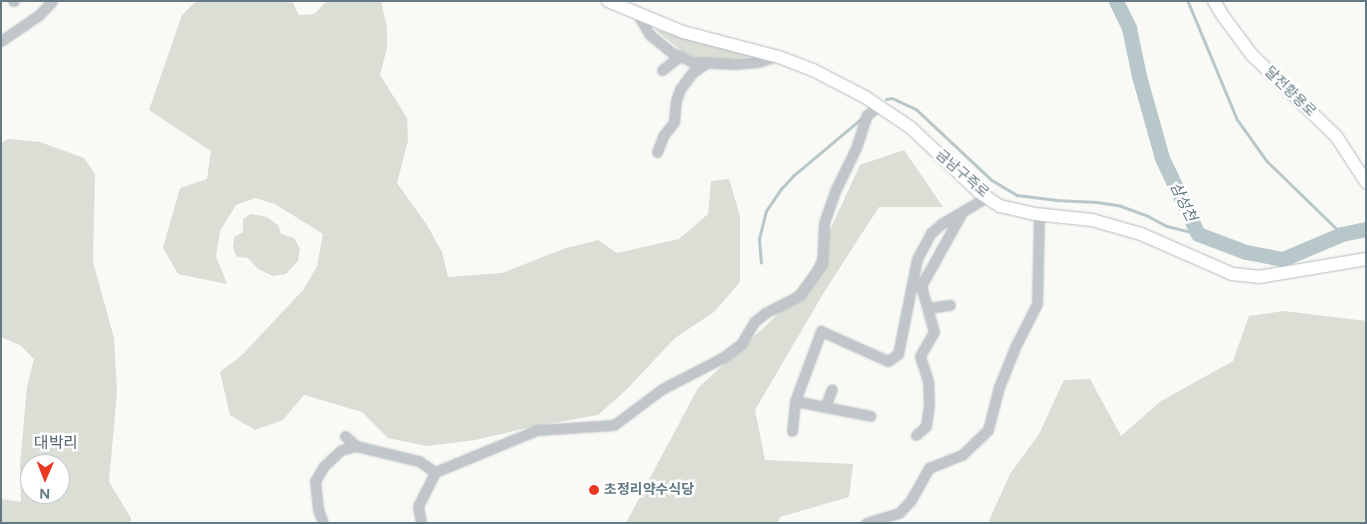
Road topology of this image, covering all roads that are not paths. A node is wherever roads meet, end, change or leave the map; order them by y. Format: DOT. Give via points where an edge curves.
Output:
graph roads {
  1 [pos="52,1"];
  2 [pos="608,1"];
  3 [pos="1214,1"];
  4 [pos="638,15"];
  5 [pos="3,40"];
  6 [pos="680,56"];
  7 [pos="776,56"];
  8 [pos="705,64"];
  9 [pos="662,70"];
  10 [pos="879,106"];
  11 [pos="657,152"];
  12 [pos="1366,182"];
  13 [pos="987,197"];
  14 [pos="961,214"];
  15 [pos="1039,215"];
  16 [pos="1366,258"];
  17 [pos="950,304"];
  18 [pos="928,308"];
  19 [pos="832,389"];
  20 [pos="795,401"];
  21 [pos="825,407"];
  22 [pos="871,416"];
  23 [pos="792,431"];
  24 [pos="916,435"];
  25 [pos="345,436"];
  26 [pos="356,446"];
  27 [pos="435,472"];
  28 [pos="899,514"];
  29 [pos="324,523"];
  30 [pos="421,523"];
  31 [pos="866,523"];
  32 [pos="892,523"];
  1 -- 5 [label="street" via="39,15"];
  2 -- 4 [label="main road, 금남구즉로"];
  3 -- 12 [label="main road, 달전황용로" via="1252,55 1336,136"];
  4 -- 6 [label="street" via="650,34"];
  4 -- 7 [label="main road, 금남구즉로" via="683,32"];
  6 -- 8 [label="street"];
  6 -- 9 [label="street"];
  7 -- 8 [label="street" via="758,62"];
  7 -- 10 [label="main road, 금남구즉로" via="813,70"];
  8 -- 11 [label="street" via="692,73 680,89 674,122 663,136"];
  10 -- 13 [label="main road, 금남구즉로" via="910,127"];
  10 -- 27 [label="street" via="868,115 824,223 822,264 800,295 765,313 754,322 740,344 722,358 662,389 614,425 537,430"];
  13 -- 14 [label="street"];
  13 -- 15 [label="main road, 금남구즉로" via="1000,206"];
  14 -- 18 [label="street" via="921,286"];
  14 -- 20 [label="street" via="931,233 918,259 898,354 888,360 821,331"];
  15 -- 16 [label="main road, 금남구즉로" via="1092,220 1140,234 1232,274 1259,277"];
  15 -- 28 [label="street" via="1037,304 999,387 988,430 962,455 930,468"];
  17 -- 18 [label="street"];
  18 -- 24 [label="street" via="934,332 920,356 928,381 928,405 926,426"];
  19 -- 21 [label="street"];
  20 -- 21 [label="street"];
  20 -- 23 [label="street"];
  21 -- 22 [label="street"];
  25 -- 26 [label="street"];
  26 -- 27 [label="street" via="419,461"];
  26 -- 29 [label="street" via="341,450 324,466 315,481 318,509"];
  27 -- 30 [label="street" via="418,506"];
  28 -- 31 [label="street"];
  28 -- 32 [label="street"];
}
